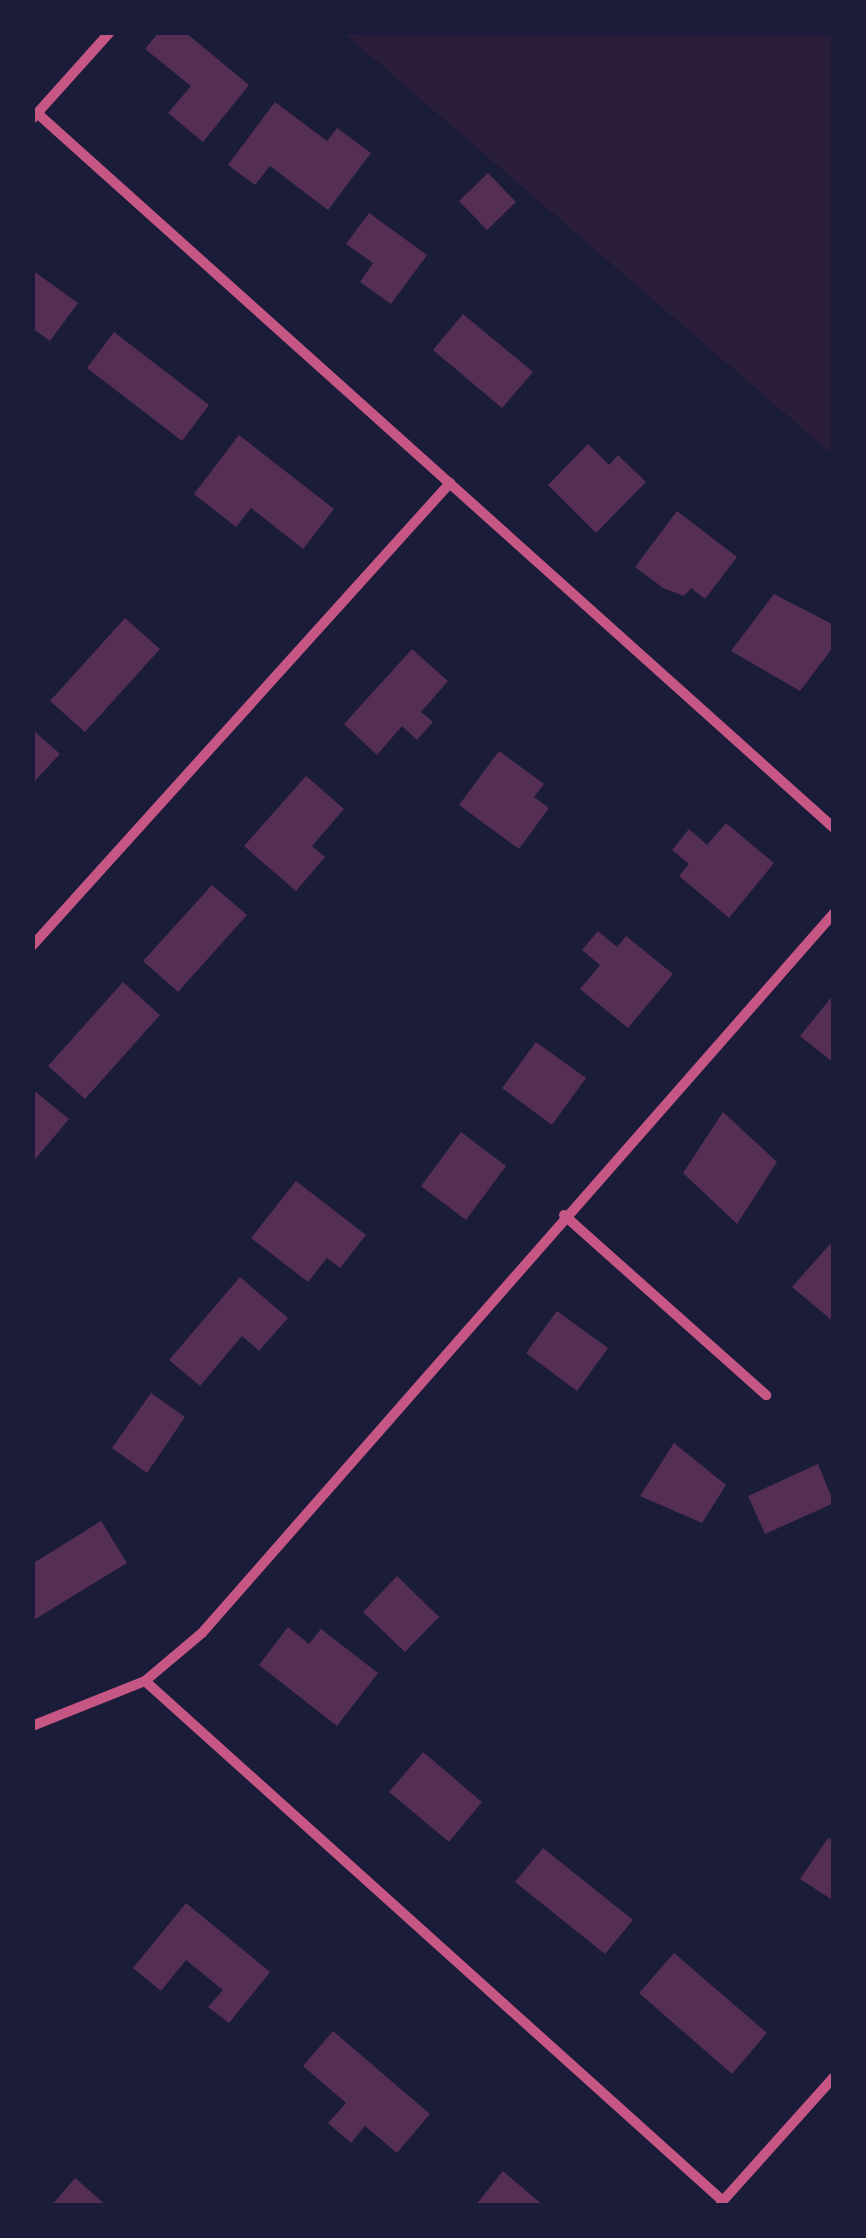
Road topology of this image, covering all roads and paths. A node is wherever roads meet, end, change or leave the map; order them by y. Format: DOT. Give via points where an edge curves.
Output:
graph roads {
  1 [pos="110,32"];
  2 [pos="35,116"];
  3 [pos="450,483"];
  4 [pos="834,828"];
  5 [pos="834,913"];
  6 [pos="32,946"];
  7 [pos="564,1214"];
  8 [pos="766,1395"];
  9 [pos="145,1681"];
  10 [pos="32,1726"];
  11 [pos="834,2077"];
  12 [pos="721,2203"];
  1 -- 2 [label="street"];
  2 -- 3 [label="street"];
  3 -- 4 [label="street"];
  3 -- 6 [label="street"];
  5 -- 7 [label="street"];
  7 -- 8 [label="street"];
  7 -- 9 [label="street" via="202,1633"];
  9 -- 10 [label="street"];
  9 -- 12 [label="street"];
  11 -- 12 [label="street"];
}
